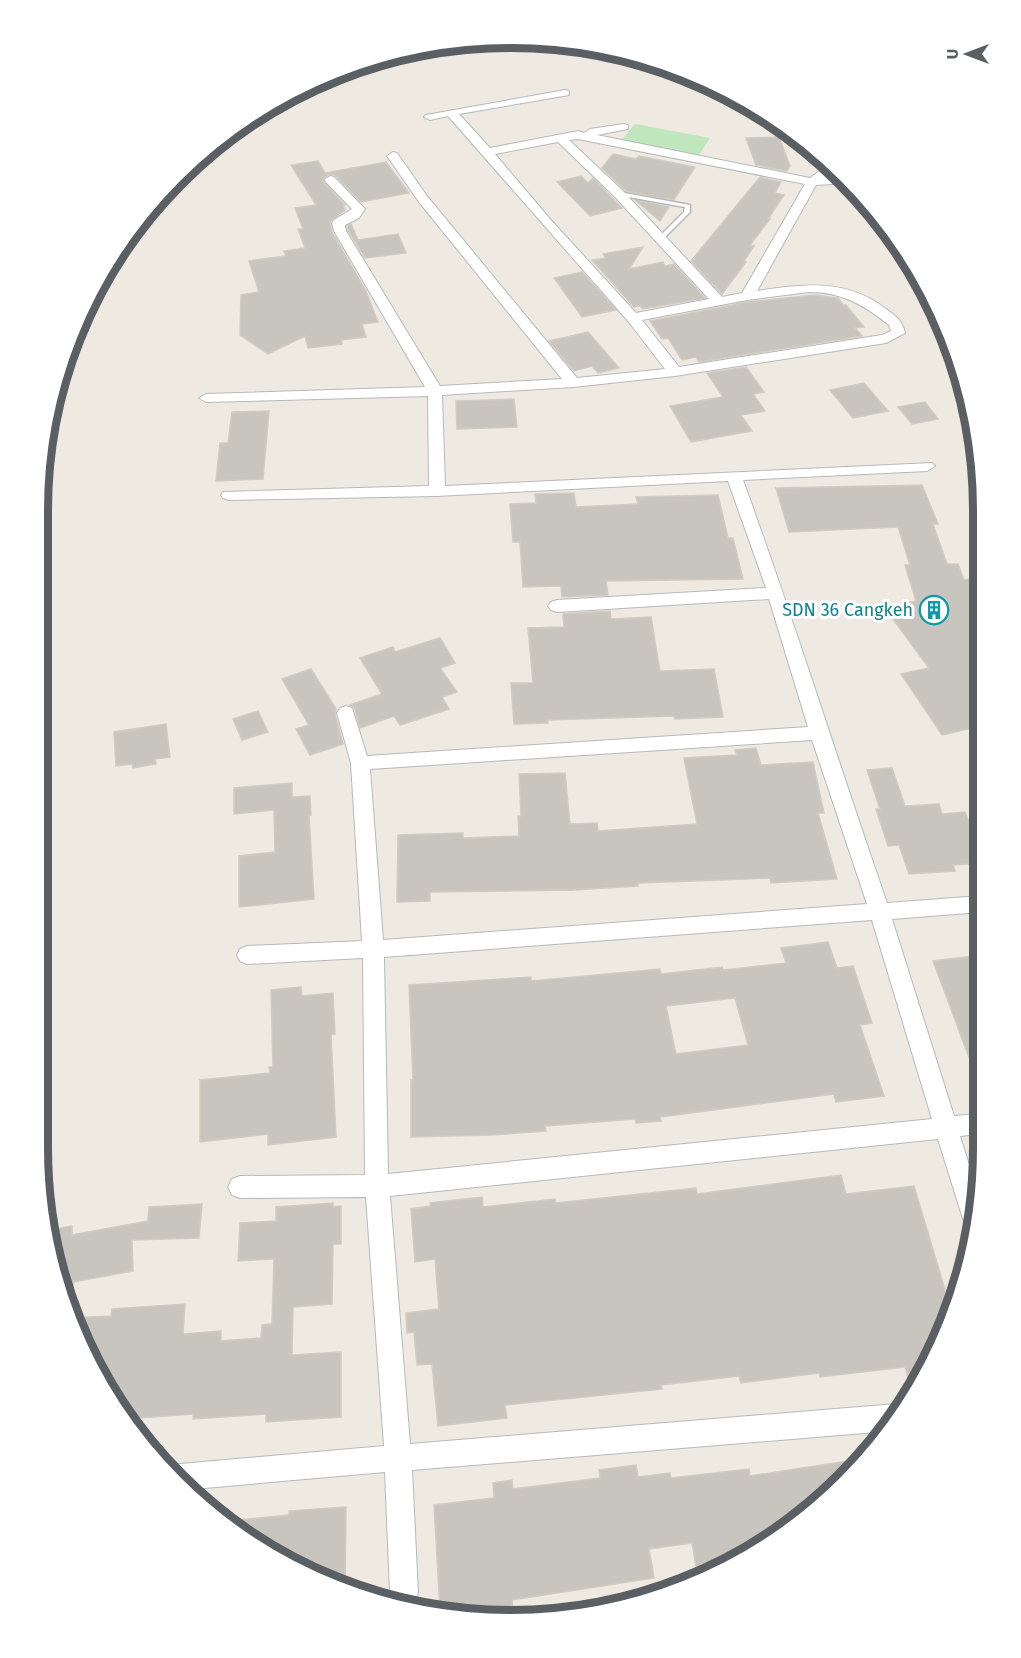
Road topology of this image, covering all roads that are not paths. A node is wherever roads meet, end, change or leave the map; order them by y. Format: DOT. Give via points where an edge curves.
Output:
graph roads {
  1 [pos="565,93"];
  2 [pos="452,112"];
  3 [pos="430,117"];
  4 [pos="624,127"];
  5 [pos="579,135"];
  6 [pos="560,138"];
  7 [pos="487,152"];
  8 [pos="393,156"];
  9 [pos="825,172"];
  10 [pos="330,180"];
  11 [pos="835,181"];
  12 [pos="812,182"];
  13 [pos="619,194"];
  14 [pos="660,238"];
  15 [pos="747,296"];
  16 [pos="719,302"];
  17 [pos="633,318"];
  18 [pos="675,372"];
  19 [pos="573,383"];
  20 [pos="435,391"];
  21 [pos="206,398"];
  22 [pos="927,466"];
  23 [pos="734,476"];
  24 [pos="437,491"];
  25 [pos="229,495"];
  26 [pos="776,592"];
  27 [pos="557,606"];
  28 [pos="346,713"];
  29 [pos="819,733"];
  30 [pos="360,763"];
  31 [pos="973,905"];
  32 [pos="880,912"];
  33 [pos="373,949"];
  34 [pos="247,955"];
  35 [pos="973,1125"];
  36 [pos="944,1128"];
  37 [pos="377,1186"];
  38 [pos="240,1187"];
  39 [pos="969,1206"];
  40 [pos="885,1418"];
  41 [pos="398,1458"];
  42 [pos="185,1477"];
  43 [pos="404,1593"];
  1 -- 2 [label="street"];
  2 -- 3 [label="street"];
  2 -- 7 [label="street"];
  4 -- 5 [label="street"];
  5 -- 6 [label="street"];
  5 -- 12 [label="street"];
  6 -- 7 [label="street"];
  6 -- 13 [label="street"];
  7 -- 17 [label="street"];
  8 -- 19 [label="street" via="423,199"];
  9 -- 12 [label="street"];
  10 -- 20 [label="street" via="359,209 356,215 338,223 340,231"];
  11 -- 12 [label="street"];
  12 -- 15 [label="street"];
  13 -- 14 [label="street"];
  13 -- 14 [label="lane" via="688,206 687,212"];
  14 -- 16 [label="street"];
  15 -- 16 [label="street"];
  15 -- 18 [label="street" via="820,286 841,289 878,308 896,323 898,333 886,339"];
  16 -- 17 [label="street"];
  17 -- 18 [label="street"];
  18 -- 19 [label="street"];
  19 -- 20 [label="street"];
  20 -- 21 [label="street"];
  20 -- 24 [label="street"];
  22 -- 23 [label="street"];
  23 -- 24 [label="street"];
  23 -- 26 [label="street"];
  24 -- 25 [label="street"];
  26 -- 27 [label="street"];
  26 -- 29 [label="street"];
  28 -- 30 [label="street"];
  29 -- 30 [label="street"];
  29 -- 32 [label="street"];
  30 -- 33 [label="street"];
  31 -- 32 [label="street"];
  32 -- 33 [label="street"];
  32 -- 36 [label="street"];
  33 -- 34 [label="street"];
  33 -- 37 [label="street"];
  35 -- 36 [label="street"];
  36 -- 37 [label="street"];
  36 -- 39 [label="street"];
  37 -- 38 [label="street"];
  37 -- 41 [label="street"];
  40 -- 41 [label="street"];
  41 -- 42 [label="street"];
  41 -- 43 [label="street"];
}
